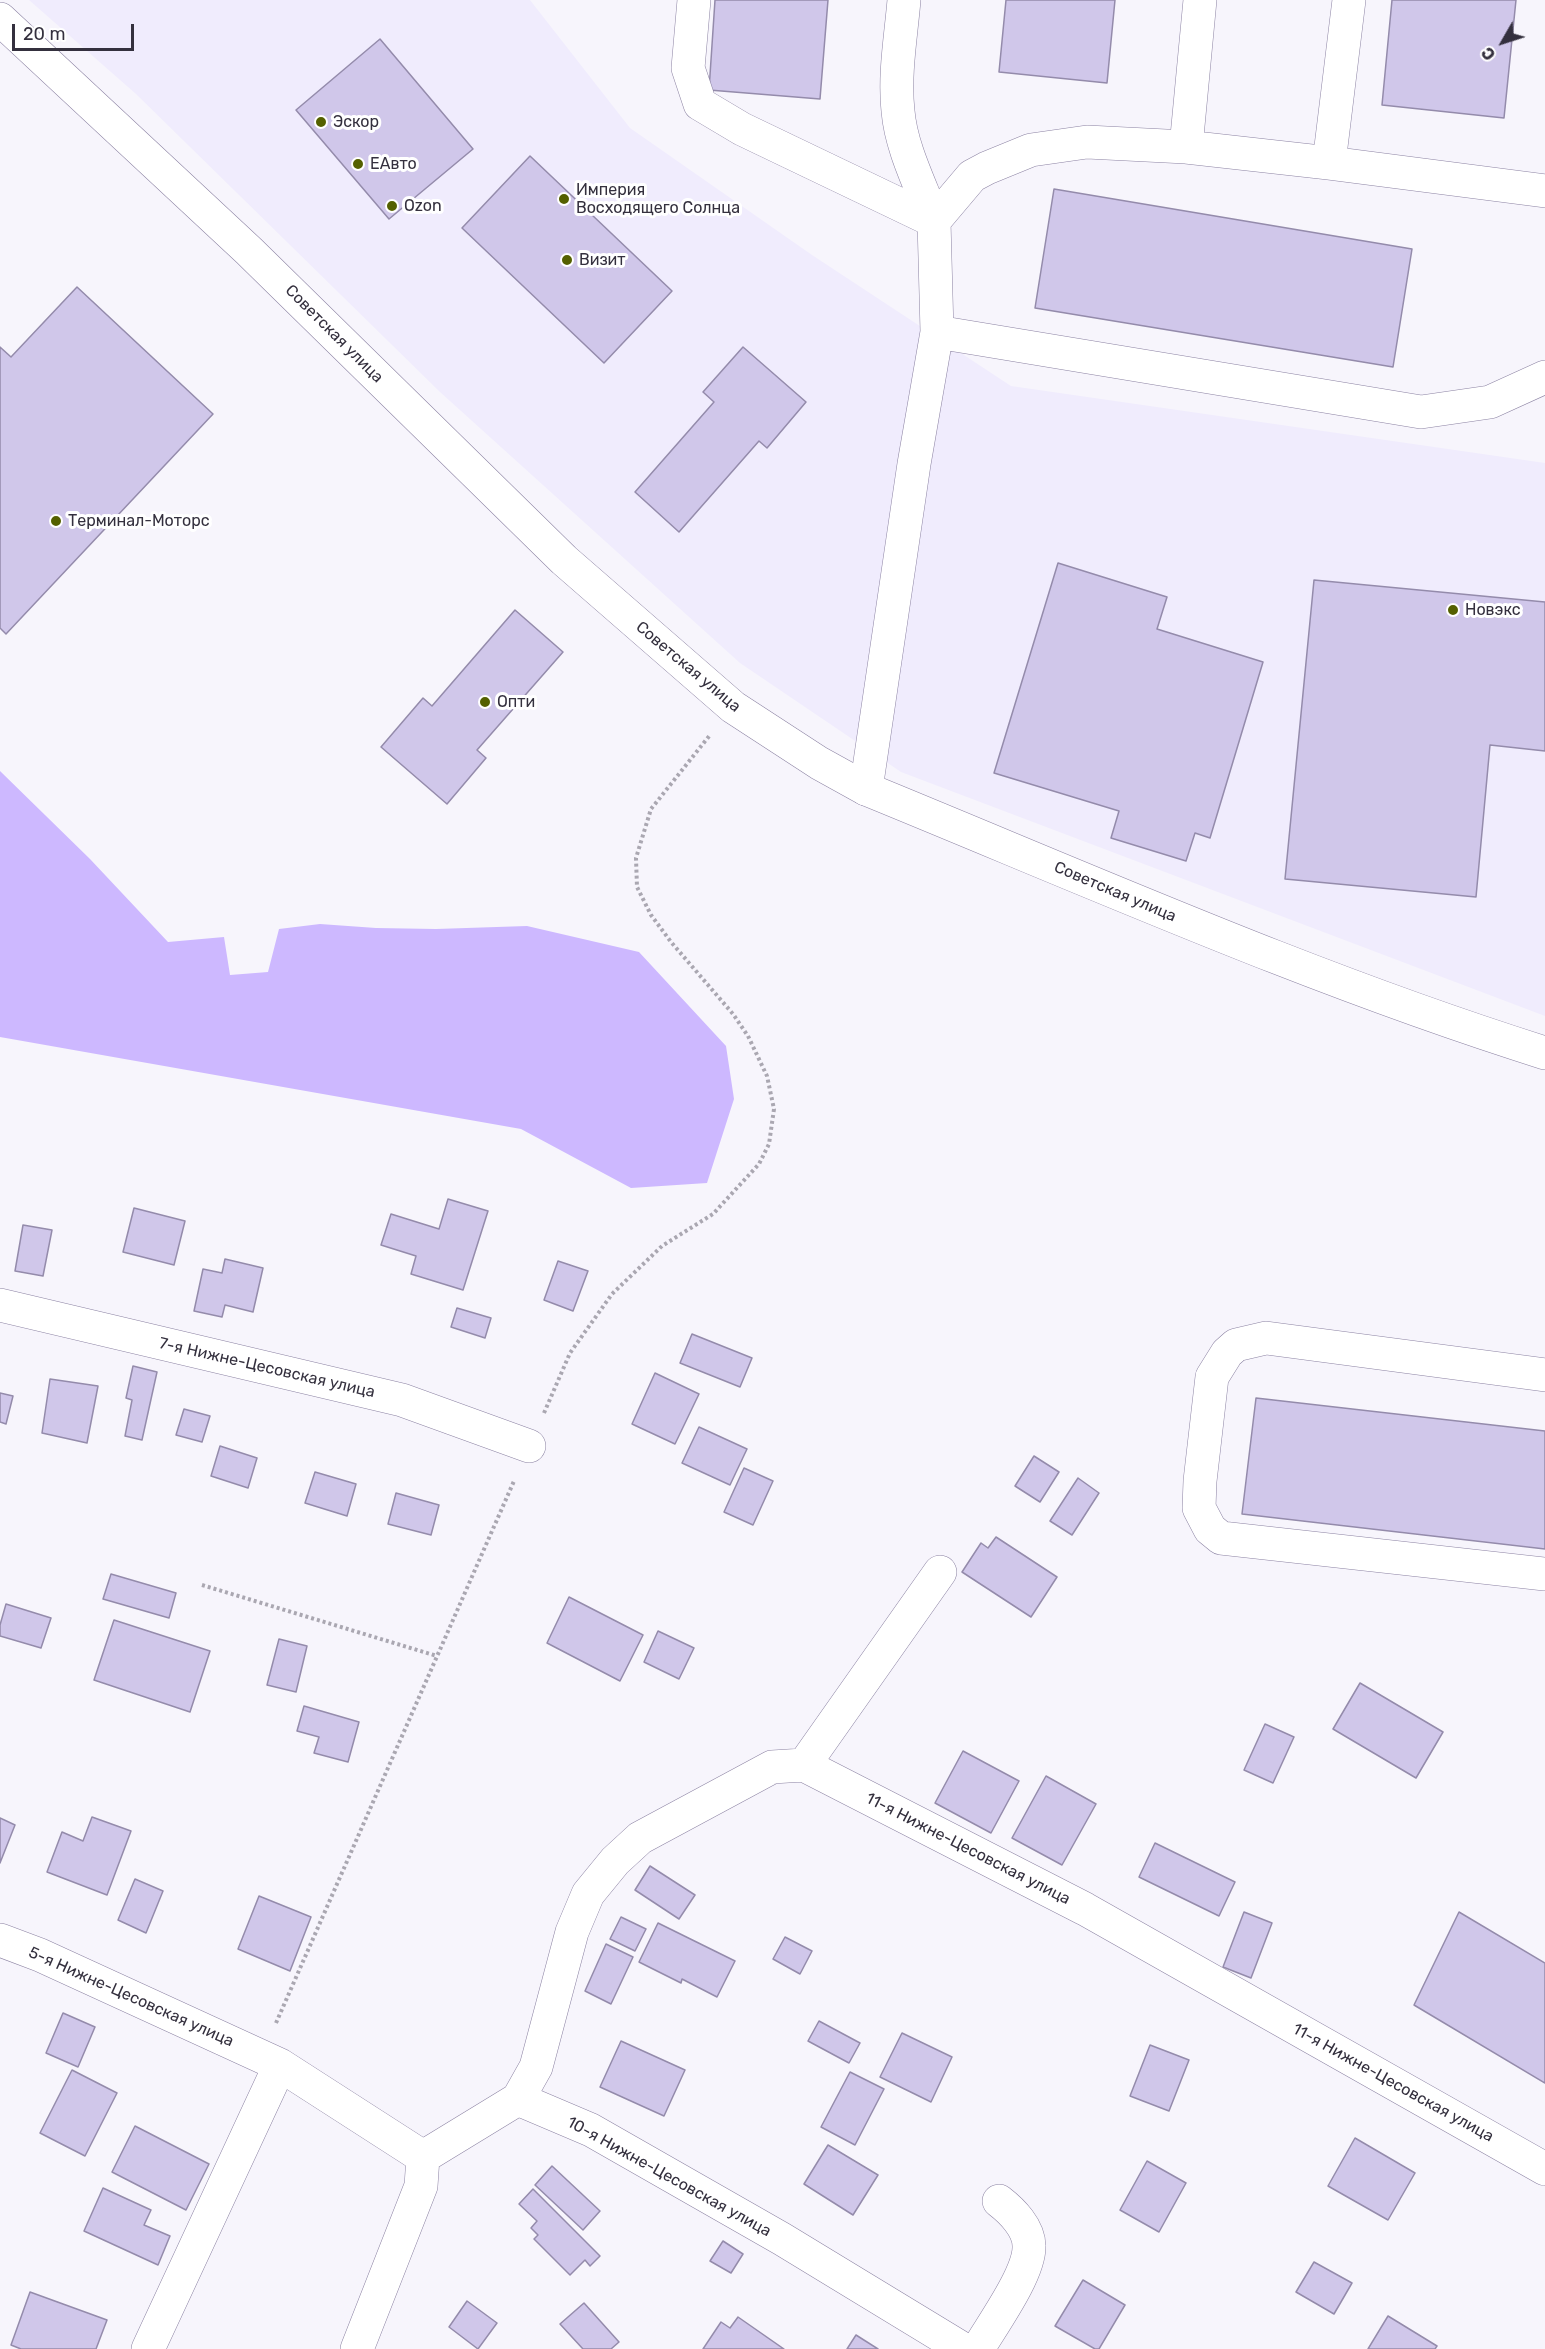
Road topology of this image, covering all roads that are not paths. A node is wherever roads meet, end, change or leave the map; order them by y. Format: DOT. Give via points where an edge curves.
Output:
graph roads {
  1 [pos="694,0"];
  2 [pos="904,0"];
  3 [pos="1200,0"];
  4 [pos="1349,0"];
  5 [pos="0,19"];
  6 [pos="1186,147"];
  7 [pos="1329,163"];
  8 [pos="1545,191"];
  9 [pos="934,221"];
  10 [pos="937,332"];
  11 [pos="1545,377"];
  12 [pos="866,789"];
  13 [pos="1545,1053"];
  14 [pos="0,1305"];
  15 [pos="1545,1375"];
  16 [pos="529,1446"];
  17 [pos="940,1572"];
  18 [pos="1545,1574"];
  19 [pos="804,1766"];
  20 [pos="0,1940"];
  21 [pos="271,2061"];
  22 [pos="518,2099"];
  23 [pos="423,2157"];
  24 [pos="1545,2169"];
  25 [pos="999,2201"];
  26 [pos="148,2349"];
  27 [pos="357,2349"];
  28 [pos="963,2349"];
  29 [pos="978,2349"];
  1 -- 9 [label="street" via="688,68 700,104 742,129"];
  2 -- 9 [label="street" via="898,112 904,141"];
  3 -- 6 [label="street"];
  4 -- 7 [label="street"];
  5 -- 12 [label="street, Советская улица" via="274,275 564,560 733,707"];
  6 -- 7 [label="street"];
  6 -- 9 [label="street" via="1087,142 1030,150 972,176"];
  7 -- 8 [label="street"];
  9 -- 10 [label="street"];
  10 -- 11 [label="street" via="1421,412 1490,402"];
  10 -- 12 [label="street"];
  12 -- 13 [label="street, Советская улица" via="1203,929 1470,1029"];
  14 -- 16 [label="street, 7-я Нижне-Цесовская улица" via="402,1400"];
  15 -- 18 [label="street" via="1266,1338 1236,1345 1212,1377 1199,1508 1210,1529 1221,1538"];
  17 -- 19 [label="street"];
  19 -- 22 [label="street, 11-я Нижне-Цесовская улица" via="772,1767 640,1838 615,1861 588,1894 572,1932 536,2067"];
  19 -- 24 [label="street, 11-я Нижне-Цесовская улица" via="1085,1909"];
  20 -- 21 [label="street, 5-я Нижне-Цесовская улица"];
  21 -- 23 [label="street, 5-я Нижне-Цесовская улица"];
  21 -- 26 [label="street"];
  22 -- 23 [label="street"];
  22 -- 28 [label="street, 10-я Нижне-Цесовская улица" via="601,2136 782,2239"];
  23 -- 27 [label="street" via="421,2186"];
  25 -- 29 [label="street" via="1017,2218 1029,2246 1021,2276"];
}
